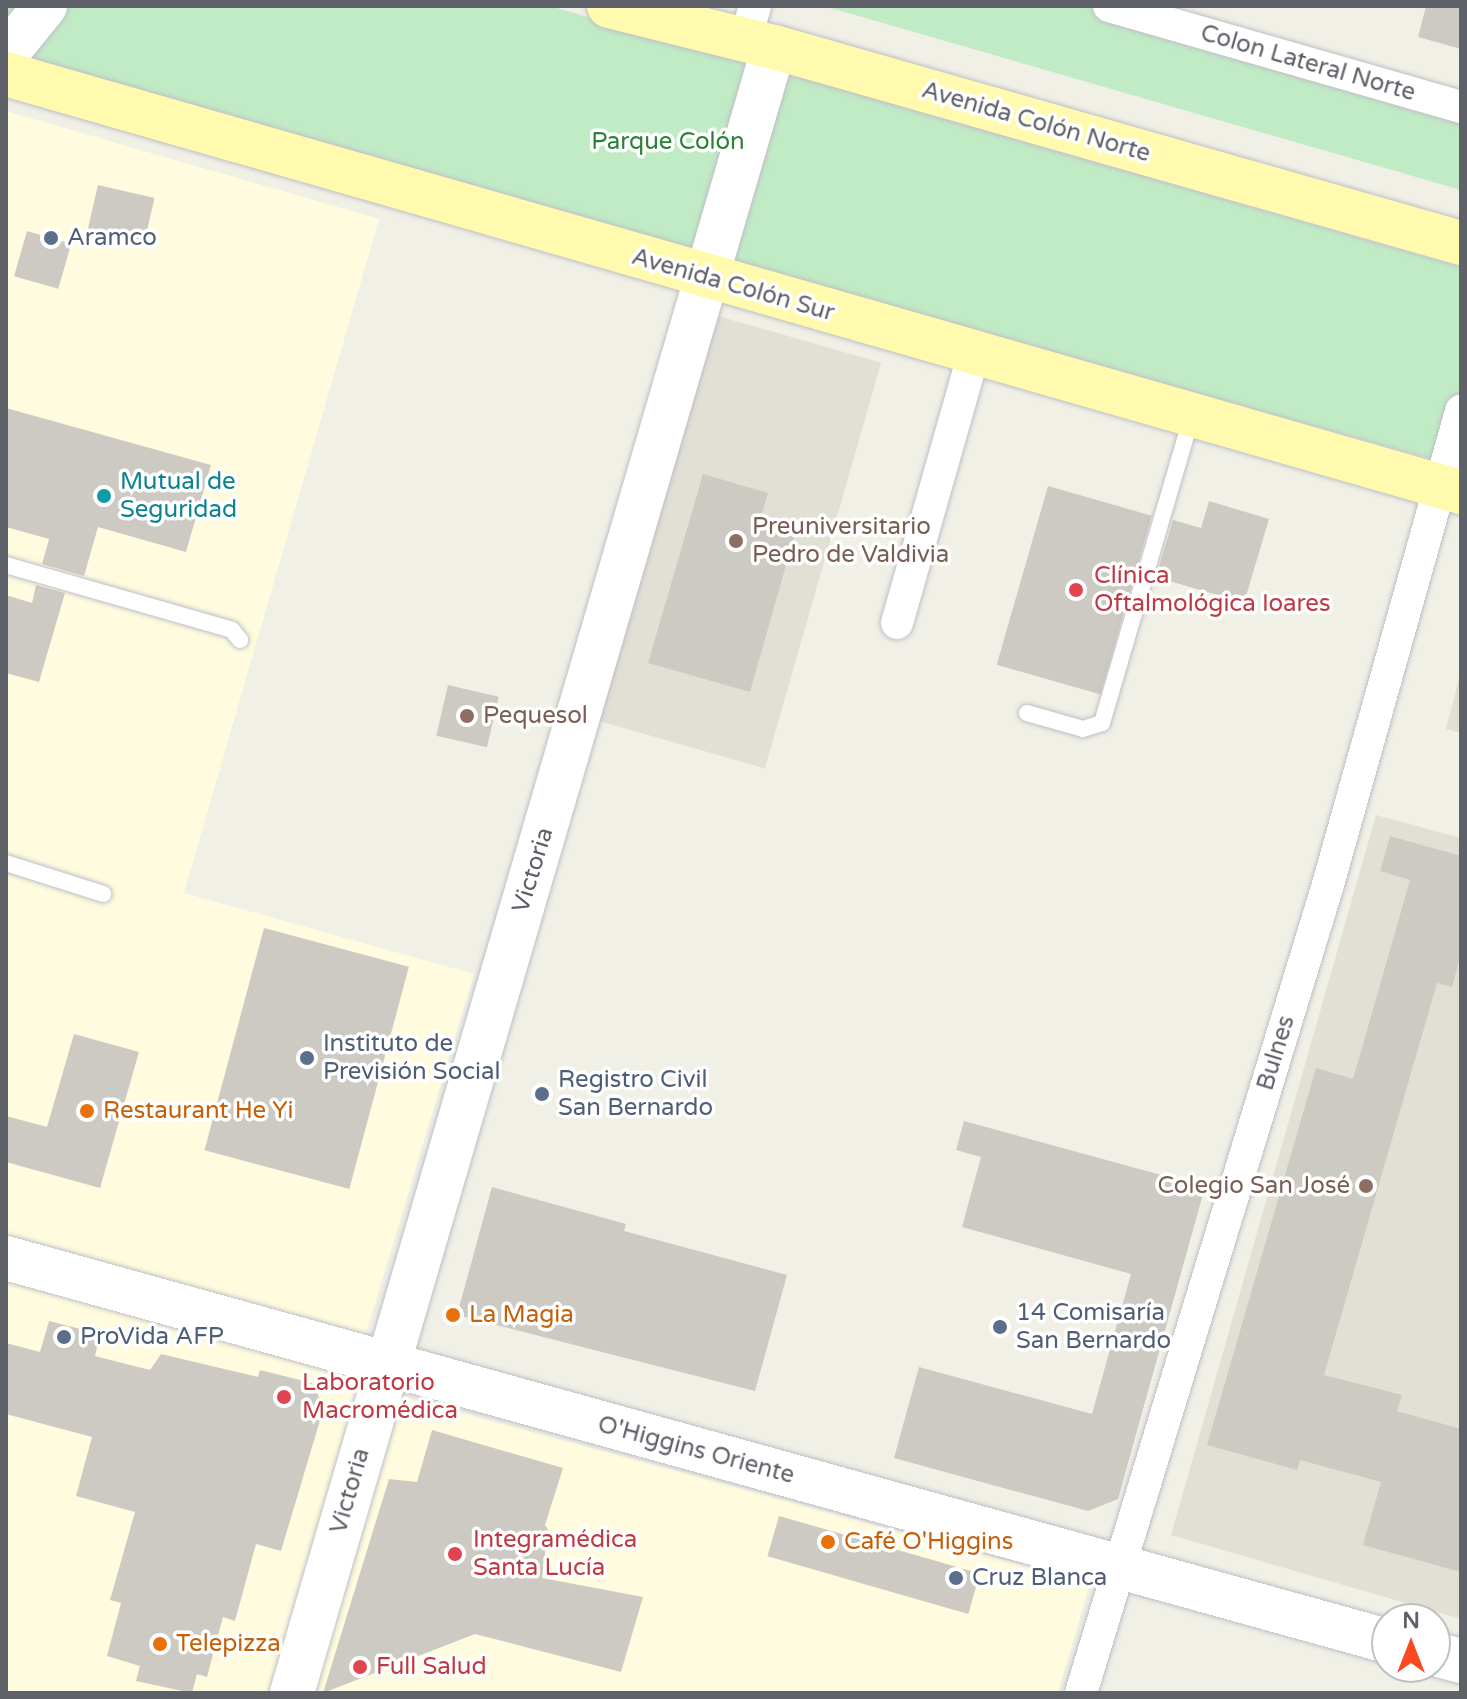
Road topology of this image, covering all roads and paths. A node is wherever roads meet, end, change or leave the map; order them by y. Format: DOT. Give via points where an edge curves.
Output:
graph roads {
  1 [pos="45,6"];
  2 [pos="609,6"];
  3 [pos="1109,6"];
  4 [pos="758,31"];
  5 [pos="6,54"];
  6 [pos="6,74"];
  7 [pos="1461,107"];
  8 [pos="1461,243"];
  9 [pos="709,278"];
  10 [pos="974,353"];
  11 [pos="1461,410"];
  12 [pos="1192,415"];
  13 [pos="1450,488"];
  14 [pos="6,565"];
  15 [pos="897,623"];
  16 [pos="240,640"];
  17 [pos="1027,713"];
  18 [pos="6,863"];
  19 [pos="103,894"];
  20 [pos="6,1258"];
  21 [pos="387,1364"];
  22 [pos="1118,1566"];
  23 [pos="1371,1637"];
  24 [pos="292,1693"];
  25 [pos="1081,1693"];
  1 -- 5 [label="street"];
  2 -- 4 [label="main road, Avenida Colón Norte"];
  3 -- 7 [label="street, Colon Lateral Norte"];
  4 -- 8 [label="main road, Avenida Colón Norte"];
  4 -- 9 [label="street, Victoria"];
  6 -- 9 [label="main road, Avenida Colón Sur"];
  9 -- 10 [label="main road, Avenida Colón Sur"];
  9 -- 21 [label="street, Victoria"];
  10 -- 12 [label="main road, Avenida Colón Sur"];
  10 -- 15 [label="street"];
  11 -- 13 [label="street, Bulnes"];
  12 -- 13 [label="main road, Avenida Colón Sur"];
  12 -- 17 [label="lane" via="1102,723 1083,729"];
  13 -- 22 [label="street, Bulnes"];
  14 -- 16 [label="lane" via="232,630"];
  18 -- 19 [label="lane"];
  20 -- 21 [label="street, O'Higgins Oriente"];
  21 -- 22 [label="street, O'Higgins Oriente"];
  21 -- 24 [label="street, Victoria"];
  22 -- 23 [label="street, O'Higgins Oriente"];
  22 -- 25 [label="street, Bulnes"];
}
